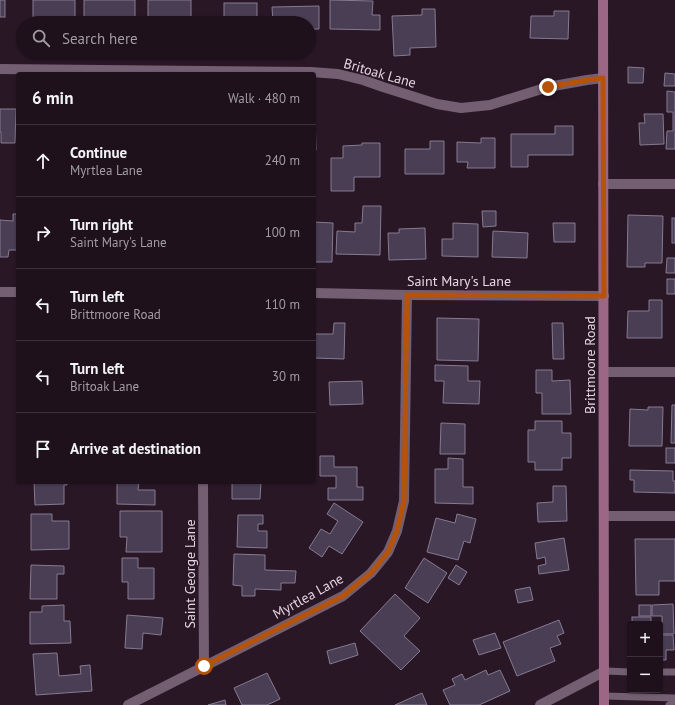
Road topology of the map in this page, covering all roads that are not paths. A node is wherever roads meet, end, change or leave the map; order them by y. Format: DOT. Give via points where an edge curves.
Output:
graph roads {
  1 [pos="602,0"];
  2 [pos="0,69"];
  3 [pos="311,72"];
  4 [pos="316,72"];
  5 [pos="603,78"];
  6 [pos="603,184"];
  7 [pos="675,184"];
  8 [pos="0,292"];
  9 [pos="16,292"];
  10 [pos="316,293"];
  11 [pos="407,295"];
  12 [pos="604,296"];
  13 [pos="604,372"];
  14 [pos="675,372"];
  15 [pos="204,484"];
  16 [pos="604,516"];
  17 [pos="675,516"];
  18 [pos="204,666"];
  19 [pos="605,671"];
  20 [pos="627,672"];
  21 [pos="663,672"];
  22 [pos="675,672"];
  23 [pos="675,699"];
  24 [pos="605,700"];
  25 [pos="128,705"];
  26 [pos="540,705"];
  27 [pos="669,705"];
  1 -- 5 [label="street, Brittmoore Road"];
  2 -- 3 [label="street, Britoak Lane"];
  4 -- 5 [label="street, Britoak Lane" via="363,80 437,104 461,108 490,105 548,87"];
  5 -- 6 [label="street, Brittmoore Road"];
  6 -- 7 [label="street"];
  6 -- 12 [label="street, Brittmoore Road"];
  8 -- 9 [label="street"];
  10 -- 11 [label="street, Saint Mary's Lane"];
  11 -- 12 [label="street, Saint Mary's Lane"];
  11 -- 18 [label="street, Myrtlea Lane" via="404,501 397,531 388,552 371,573 343,596"];
  12 -- 13 [label="street, Brittmoore Road"];
  13 -- 14 [label="street"];
  13 -- 16 [label="street, Brittmoore Road"];
  15 -- 18 [label="street, Saint George Lane"];
  16 -- 17 [label="street"];
  16 -- 19 [label="street, Brittmoore Road"];
  18 -- 25 [label="street, Myrtlea Lane"];
  19 -- 20 [label="lane"];
  19 -- 24 [label="street, Brittmoore Road"];
  19 -- 26 [label="street"];
  21 -- 22 [label="lane"];
  23 -- 24 [label="lane"];
  23 -- 27 [label="lane"];
}
